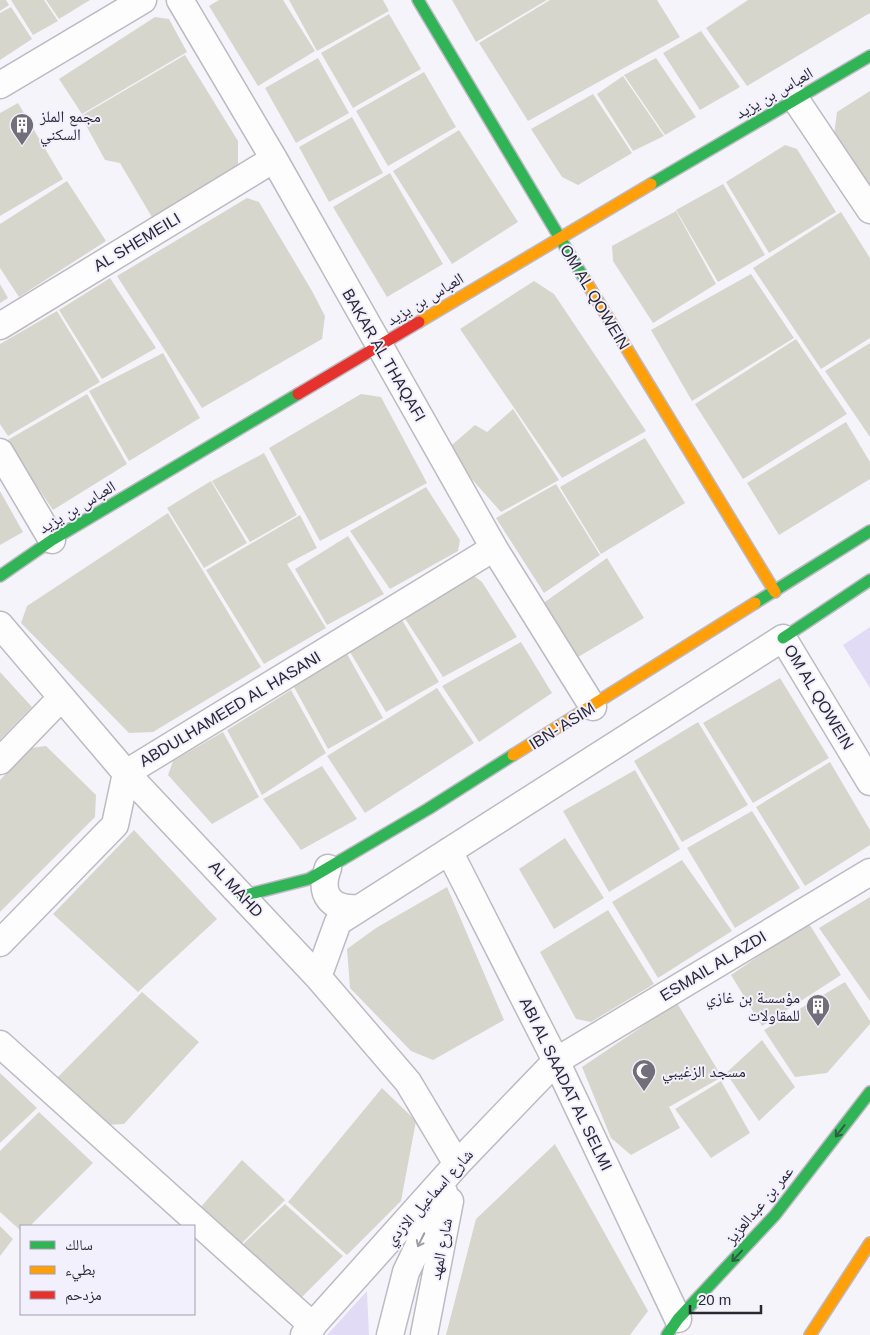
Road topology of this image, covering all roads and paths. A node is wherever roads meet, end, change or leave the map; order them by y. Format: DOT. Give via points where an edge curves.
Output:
graph roads {
  1 [pos="143,0"];
  2 [pos="180,0"];
  3 [pos="418,0"];
  4 [pos="870,56"];
  5 [pos="0,85"];
  6 [pos="796,100"];
  7 [pos="274,159"];
  8 [pos="870,210"];
  9 [pos="559,237"];
  10 [pos="0,326"];
  11 [pos="379,346"];
  12 [pos="0,452"];
  13 [pos="870,531"];
  14 [pos="52,540"];
  15 [pos="494,548"];
  16 [pos="0,576"];
  17 [pos="870,580"];
  18 [pos="774,592"];
  19 [pos="0,625"];
  20 [pos="783,638"];
  21 [pos="61,698"];
  22 [pos="592,707"];
  23 [pos="0,761"];
  24 [pos="126,773"];
  25 [pos="870,782"];
  26 [pos="449,850"];
  27 [pos="328,868"];
  28 [pos="870,872"];
  29 [pos="242,896"];
  30 [pos="359,908"];
  31 [pos="0,943"];
  32 [pos="318,977"];
  33 [pos="0,1044"];
  34 [pos="556,1060"];
  35 [pos="870,1092"];
  36 [pos="457,1164"];
  37 [pos="870,1243"];
  38 [pos="673,1327"];
  39 [pos="309,1330"];
  40 [pos="390,1335"];
  41 [pos="424,1335"];
  42 [pos="810,1335"];
  1 -- 5 [label="street"];
  2 -- 7 [label="street, BAKAR AL THAQAFI"];
  3 -- 9 [label="street, OM AL QOWEIN"];
  4 -- 6 [label="street, العباس بن يزيد"];
  6 -- 8 [label="street"];
  6 -- 9 [label="street, العباس بن يزيد"];
  7 -- 10 [label="street, AL SHEMEILI"];
  7 -- 11 [label="street, BAKAR AL THAQAFI"];
  9 -- 11 [label="street, العباس بن يزيد"];
  9 -- 18 [label="street, OM AL QOWEIN"];
  11 -- 14 [label="street, العباس بن يزيد"];
  11 -- 15 [label="street, BAKAR AL THAQAFI"];
  12 -- 14 [label="street"];
  13 -- 18 [label="street, IBN-'ASIM"];
  14 -- 16 [label="street, العباس بن يزيد"];
  15 -- 22 [label="street, BAKAR AL THAQAFI"];
  15 -- 24 [label="street, ABDULHAMEED AL HASANI"];
  17 -- 20 [label="street"];
  18 -- 22 [label="street, IBN-'ASIM"];
  19 -- 21 [label="street, AL MAHD"];
  20 -- 25 [label="street, OM AL QOWEIN"];
  20 -- 26 [label="street"];
  21 -- 23 [label="street"];
  21 -- 24 [label="street, AL MAHD"];
  22 -- 27 [label="street, IBN-'ASIM"];
  24 -- 29 [label="street, AL MAHD"];
  24 -- 31 [label="street, ABDULHAMEED AL HASANI" via="115,825"];
  26 -- 30 [label="street"];
  26 -- 34 [label="street, ABI AL SAADAT AL SELMI"];
  27 -- 29 [label="street, IBN-'ASIM" via="308,878"];
  27 -- 30 [label="street" via="323,881 332,904 345,909"];
  28 -- 34 [label="street, ESMAIL AL AZDI"];
  29 -- 32 [label="street, AL MAHD"];
  30 -- 32 [label="street" via="338,922"];
  32 -- 36 [label="street, AL MAHD" via="408,1082"];
  33 -- 39 [label="street"];
  34 -- 36 [label="street, شارع اسماعيل الازدي"];
  34 -- 38 [label="street, ABI AL SAADAT AL SELMI"];
  35 -- 38 [label="street, عمر بن عبدالعزيز, one-way" via="775,1215"];
  36 -- 39 [label="street, شارع اسماعيل الازدي"];
  36 -- 40 [label="street, one-way" via="406,1272"];
  36 -- 41 [label="street, شارع المهد"];
  37 -- 42 [label="street"];
}
